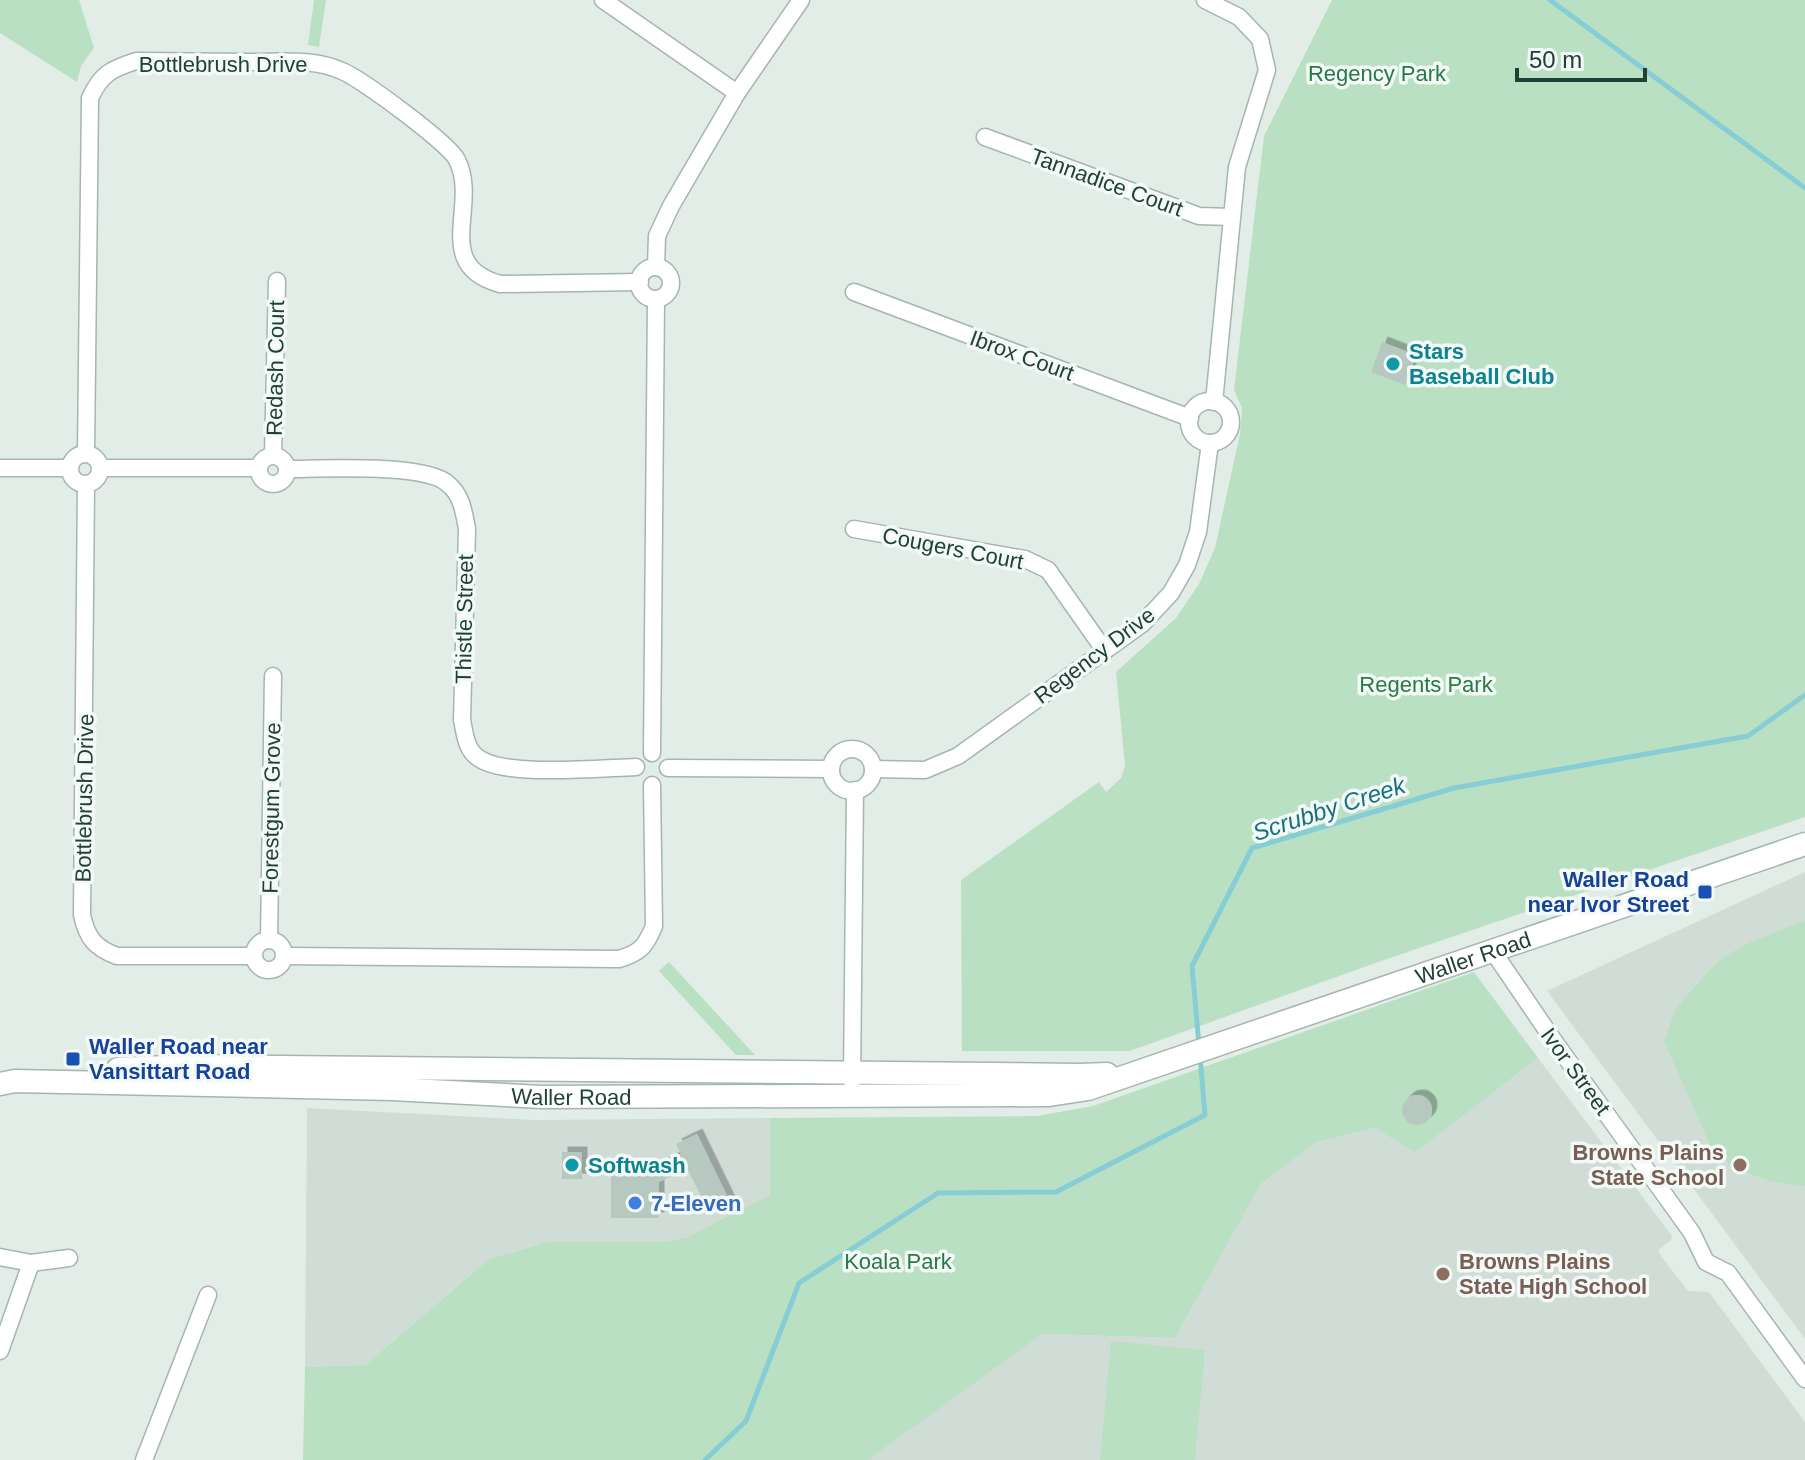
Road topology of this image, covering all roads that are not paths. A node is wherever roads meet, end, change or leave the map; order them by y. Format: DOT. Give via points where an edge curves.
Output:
graph roads {
  1 [pos="603,0"];
  2 [pos="801,0"];
  3 [pos="1205,0"];
  4 [pos="737,93"];
  5 [pos="985,137"];
  6 [pos="1232,217"];
  7 [pos="656,267"];
  8 [pos="277,281"];
  9 [pos="640,282"];
  10 [pos="854,292"];
  11 [pos="656,299"];
  12 [pos="1214,402"];
  13 [pos="1190,418"];
  14 [pos="1210,443"];
  15 [pos="86,453"];
  16 [pos="273,455"];
  17 [pos="0,468"];
  18 [pos="70,468"];
  19 [pos="101,468"];
  20 [pos="259,468"];
  21 [pos="288,469"];
  22 [pos="86,484"];
  23 [pos="854,529"];
  24 [pos="1105,651"];
  25 [pos="273,676"];
  26 [pos="652,753"];
  27 [pos="636,767"];
  28 [pos="668,768"];
  29 [pos="831,769"];
  30 [pos="873,769"];
  31 [pos="652,785"];
  32 [pos="855,790"];
  33 [pos="1805,844"];
  34 [pos="269,940"];
  35 [pos="1492,950"];
  36 [pos="254,956"];
  37 [pos="285,956"];
  38 [pos="0,1071"];
  39 [pos="625,1071"];
  40 [pos="393,1079"];
  41 [pos="0,1084"];
  42 [pos="852,1084"];
  43 [pos="625,1097"];
  44 [pos="0,1257"];
  45 [pos="69,1258"];
  46 [pos="31,1263"];
  47 [pos="208,1295"];
  48 [pos="0,1351"];
  49 [pos="1805,1379"];
  50 [pos="144,1460"];
  1 -- 4 [label="street"];
  2 -- 4 [label="street"];
  3 -- 6 [label="street" via="1239,17 1260,39 1267,70 1237,167"];
  4 -- 7 [label="street" via="657,236"];
  5 -- 6 [label="street, Tannadice Court" via="1199,216"];
  6 -- 12 [label="street"];
  7 -- 9 [label="street" via="646,270"];
  7 -- 11 [label="street" via="669,276 671,286"];
  8 -- 16 [label="street, Redash Court"];
  9 -- 11 [label="street" via="642,292"];
  9 -- 15 [label="street, Bottlebrush Drive" via="500,284 481,278 469,268 462,250 463,180 457,159 444,142 344,71 311,62 125,64 98,81 90,98"];
  10 -- 13 [label="street, Ibrox Court"];
  11 -- 26 [label="street"];
  12 -- 13 [label="street" via="1201,403"];
  12 -- 14 [label="street" via="1226,408 1231,421 1222,439"];
  13 -- 14 [label="street" via="1194,435"];
  14 -- 24 [label="street, Regency Drive" via="1198,532 1187,565 1171,593 1142,624"];
  15 -- 18 [label="street" via="73,459"];
  15 -- 19 [label="street"];
  16 -- 20 [label="street"];
  16 -- 21 [label="street"];
  17 -- 18 [label="street"];
  18 -- 22 [label="street" via="76,482"];
  19 -- 20 [label="street"];
  19 -- 22 [label="street" via="95,481"];
  20 -- 21 [label="street" via="262,480 273,485 284,480"];
  21 -- 27 [label="street, Thistle Street" via="424,472 448,483 462,504 467,529 462,720 467,744 479,759 508,768"];
  22 -- 36 [label="street, Bottlebrush Drive" via="85,930 90,941 117,956"];
  23 -- 24 [label="street, Cougers Court" via="1025,559 1048,570"];
  24 -- 30 [label="street, Regency Drive" via="958,756 925,770"];
  25 -- 34 [label="street, Forestgum Grove"];
  26 -- 27 [label="street" via="641,757"];
  26 -- 28 [label="street" via="663,757"];
  27 -- 31 [label="street" via="640,780"];
  28 -- 29 [label="street"];
  28 -- 31 [label="street" via="664,780"];
  29 -- 30 [label="street" via="838,754 852,749 867,755"];
  29 -- 32 [label="street" via="838,785"];
  30 -- 32 [label="street" via="868,783"];
  31 -- 37 [label="street" via="654,926 646,946 636,954 619,959"];
  32 -- 42 [label="street"];
  33 -- 35 [label="street, Waller Road"];
  34 -- 36 [label="street"];
  34 -- 37 [label="street" via="279,943"];
  35 -- 42 [label="street, Waller Road" via="1088,1089 1049,1095"];
  35 -- 49 [label="street, Ivor Street" via="1692,1233 1706,1262 1728,1273"];
  36 -- 37 [label="street" via="258,965 272,970"];
  38 -- 40 [label="street, Waller Road" via="192,1066"];
  39 -- 40 [label="street, Waller Road"];
  39 -- 42 [label="street, Waller Road"];
  39 -- 43 [label="street"];
  40 -- 41 [label="street, Waller Road"];
  40 -- 43 [label="street, Waller Road" via="542,1097"];
  42 -- 43 [label="street, Waller Road"];
  44 -- 46 [label="street"];
  45 -- 46 [label="street"];
  46 -- 48 [label="street"];
  47 -- 50 [label="street"];
}
